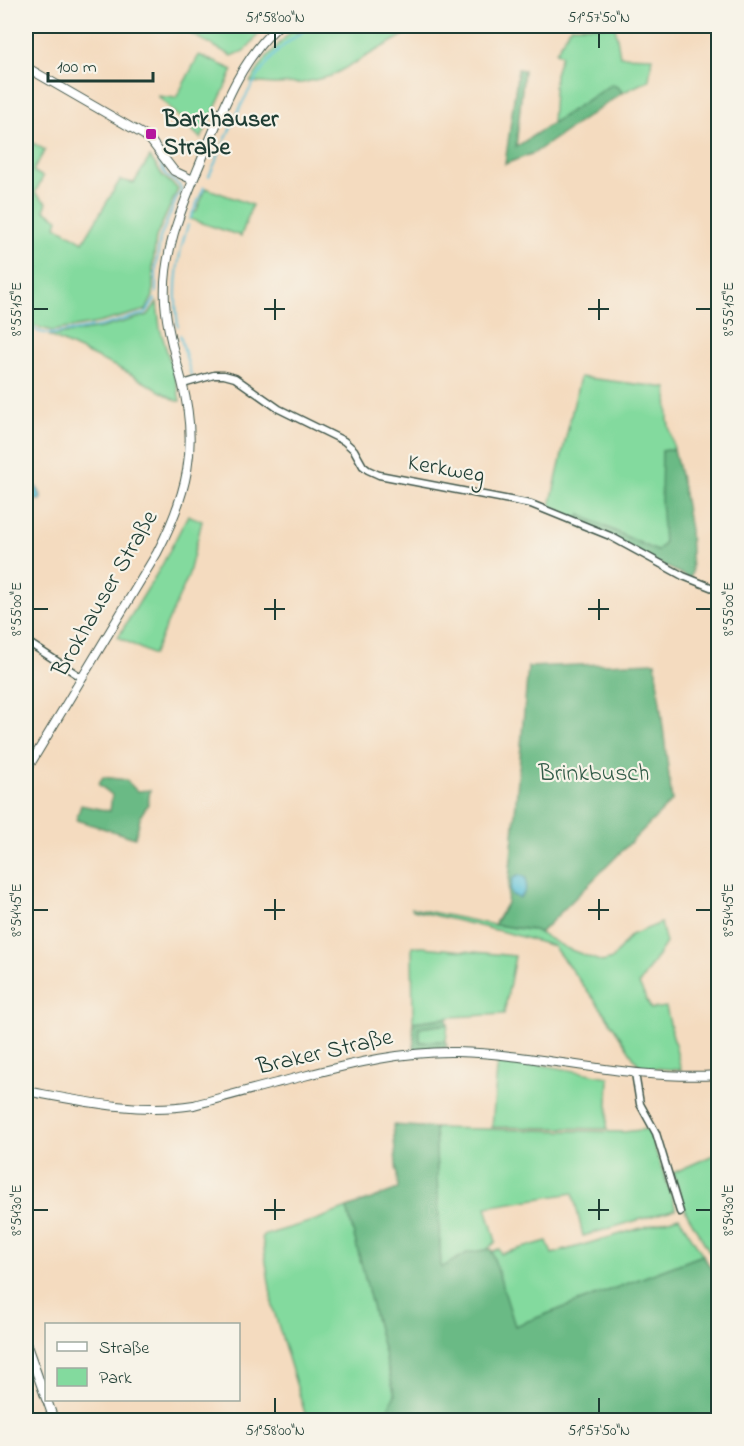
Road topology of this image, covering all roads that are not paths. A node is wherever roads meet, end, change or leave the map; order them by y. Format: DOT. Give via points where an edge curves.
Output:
graph roads {
  1 [pos="278,26"];
  2 [pos="26,67"];
  3 [pos="193,180"];
  4 [pos="183,384"];
  5 [pos="718,590"];
  6 [pos="26,640"];
  7 [pos="81,677"];
  8 [pos="26,771"];
  9 [pos="635,1073"];
  10 [pos="718,1075"];
  11 [pos="26,1091"];
  12 [pos="680,1212"];
  13 [pos="26,1343"];
  14 [pos="45,1394"];
  15 [pos="48,1401"];
  16 [pos="54,1420"];
  1 -- 3 [label="street, Brokhauser Straße" via="252,56 232,88"];
  2 -- 3 [label="street" via="144,135 174,171"];
  3 -- 4 [label="street, Brokhauser Straße" via="174,232 165,285 166,318"];
  4 -- 5 [label="street, Kerkweg" via="214,375 230,376 279,409 344,441 368,470 379,475 531,504 610,536 683,576"];
  4 -- 7 [label="street, Brokhauser Straße" via="190,421 190,458 179,504 157,553"];
  6 -- 7 [label="street"];
  7 -- 8 [label="street, Brokhauser Straße"];
  9 -- 10 [label="street, Braker Straße"];
  9 -- 11 [label="street, Braker Straße" via="506,1055 439,1052 366,1061 177,1107 146,1108"];
  9 -- 12 [label="street" via="640,1104 656,1133"];
  13 -- 14 [label="street"];
  15 -- 16 [label="street"];
}
